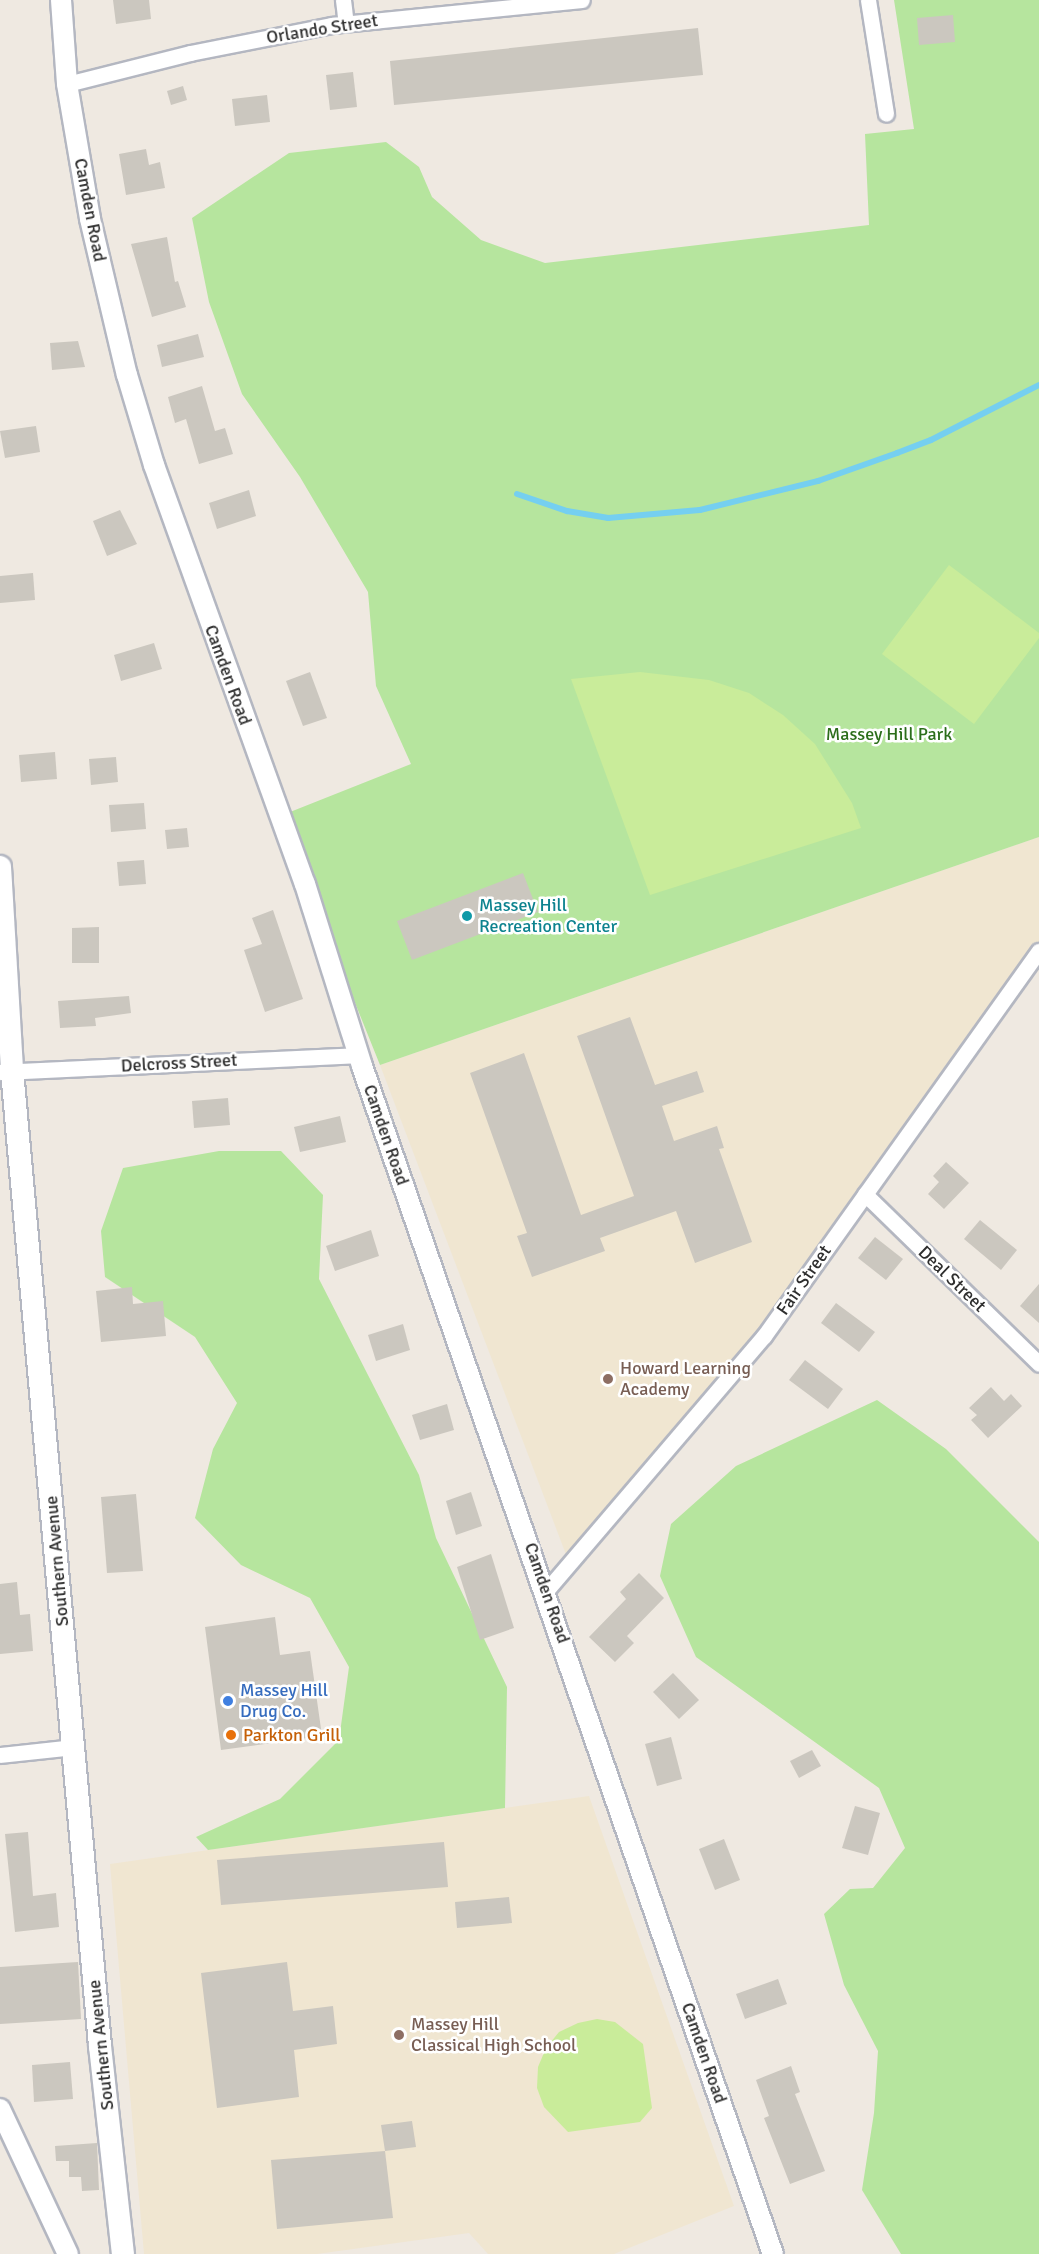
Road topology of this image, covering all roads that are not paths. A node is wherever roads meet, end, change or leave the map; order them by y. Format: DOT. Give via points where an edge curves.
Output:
graph roads {
  1 [pos="61,0"];
  2 [pos="343,0"];
  3 [pos="582,0"];
  4 [pos="868,0"];
  5 [pos="346,23"];
  6 [pos="67,84"];
  7 [pos="886,114"];
  8 [pos="0,867"];
  9 [pos="1036,961"];
  10 [pos="359,1054"];
  11 [pos="6,1072"];
  12 [pos="865,1194"];
  13 [pos="1039,1364"];
  14 [pos="546,1592"];
  15 [pos="74,1747"];
  16 [pos="0,1755"];
  17 [pos="0,2109"];
  18 [pos="68,2254"];
  19 [pos="123,2254"];
  20 [pos="773,2254"];
  1 -- 6 [label="street, Camden Road"];
  2 -- 5 [label="street"];
  3 -- 5 [label="street, Orlando Street"];
  4 -- 7 [label="street"];
  5 -- 6 [label="street, Orlando Street" via="190,52"];
  6 -- 10 [label="street, Camden Road" via="108,302 154,465 305,884"];
  8 -- 11 [label="main road, Southern Avenue"];
  9 -- 12 [label="street, Fair Street"];
  10 -- 11 [label="street, Delcross Street"];
  10 -- 14 [label="street, Camden Road"];
  11 -- 15 [label="main road, Southern Avenue"];
  12 -- 13 [label="street, Deal Street"];
  12 -- 14 [label="street, Fair Street" via="757,1345"];
  14 -- 20 [label="street, Camden Road"];
  15 -- 16 [label="street"];
  15 -- 19 [label="main road, Southern Avenue"];
  17 -- 18 [label="street"];
}
